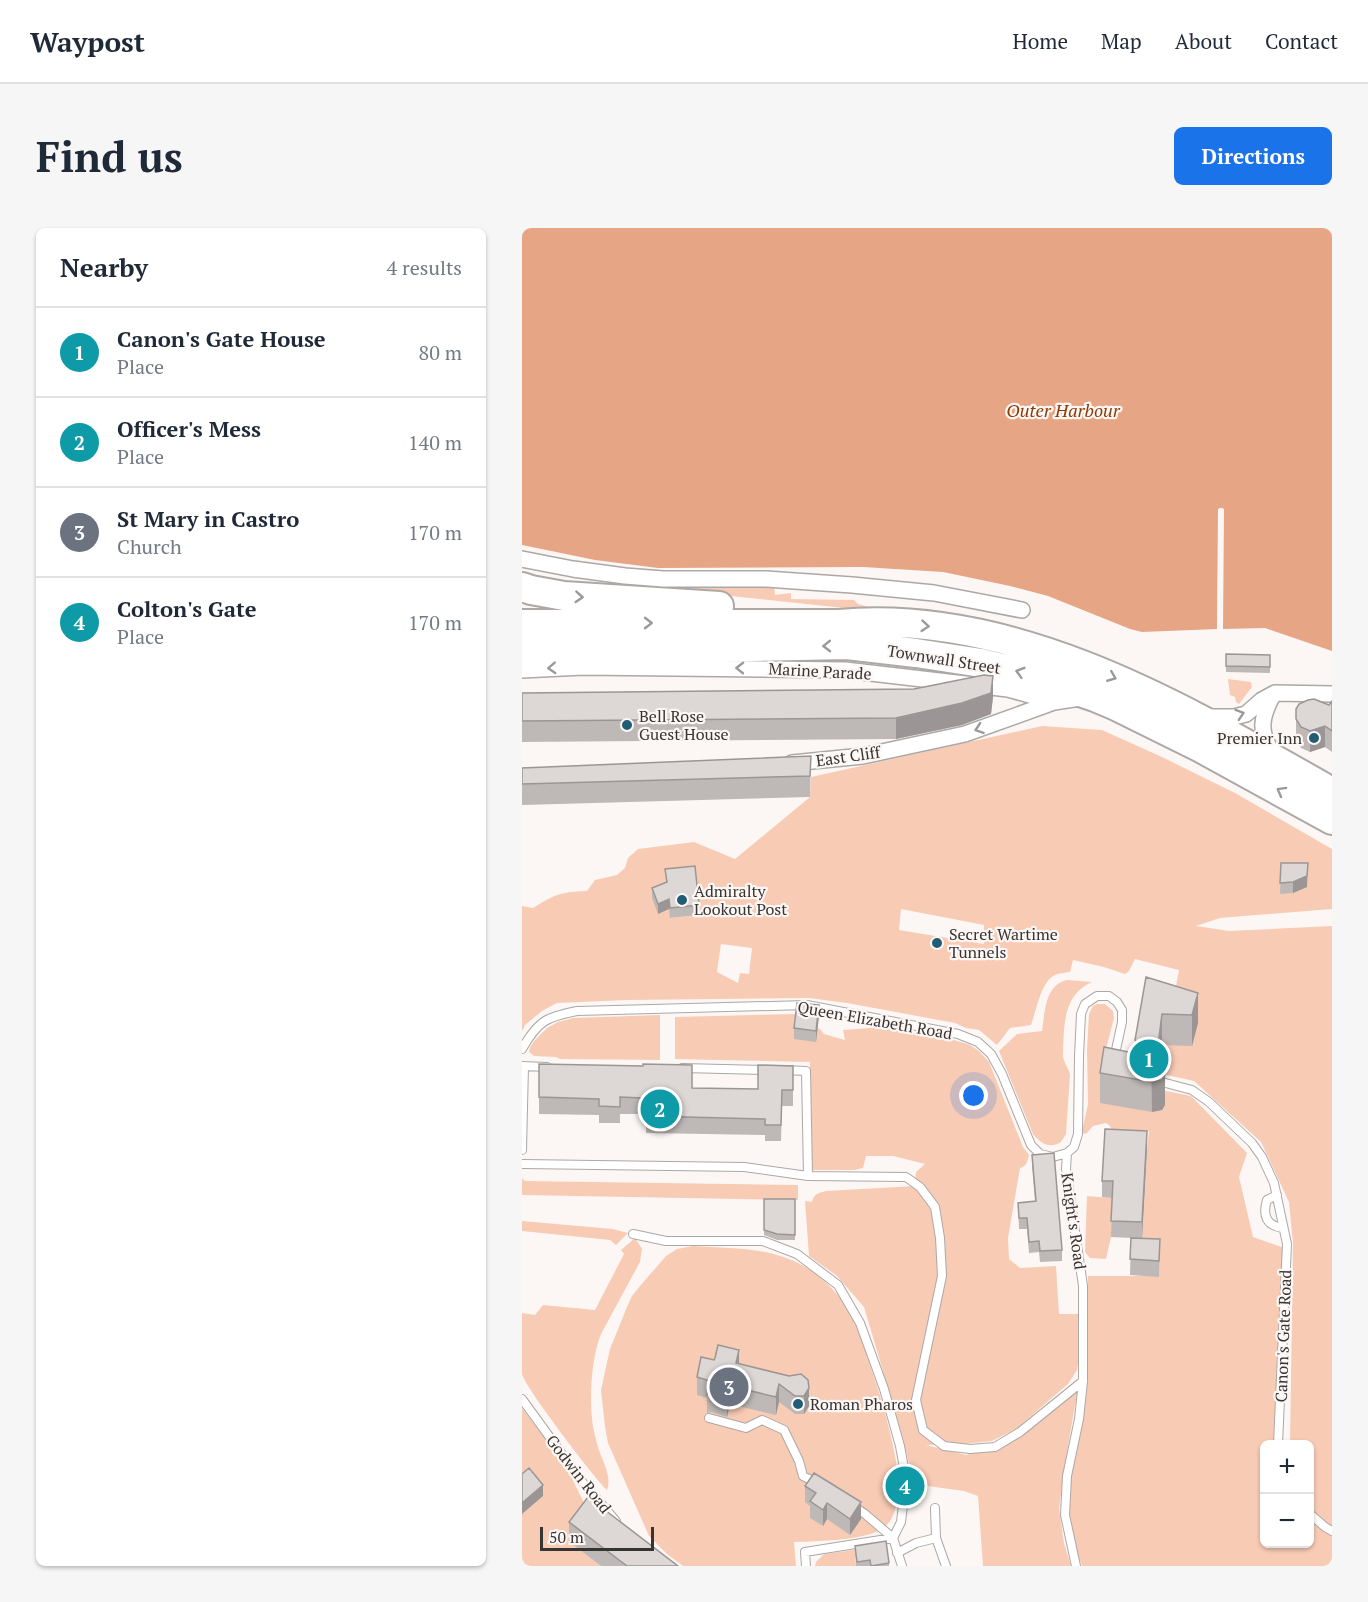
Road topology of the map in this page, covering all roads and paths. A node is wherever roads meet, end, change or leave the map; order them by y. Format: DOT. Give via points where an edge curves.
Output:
graph roads {
  1 [pos="522,559"];
  2 [pos="522,587"];
  3 [pos="1022,610"];
  4 [pos="867,621"];
  5 [pos="522,624"];
  6 [pos="522,652"];
  7 [pos="581,658"];
  8 [pos="522,670"];
  9 [pos="1275,693"];
  10 [pos="1332,694"];
  11 [pos="1095,697"];
  12 [pos="1054,702"];
  13 [pos="1199,717"];
  14 [pos="1281,763"];
  15 [pos="782,764"];
  16 [pos="1332,792"];
  17 [pos="1332,820"];
  18 [pos="522,1049"];
  19 [pos="523,1066"];
  20 [pos="557,1067"];
  21 [pos="668,1068"];
  22 [pos="1116,1068"];
  23 [pos="1157,1081"];
  24 [pos="522,1150"];
  25 [pos="1067,1153"];
  26 [pos="522,1164"];
  27 [pos="808,1176"];
  28 [pos="1277,1195"];
  29 [pos="1283,1228"];
  30 [pos="633,1234"];
  31 [pos="1083,1381"];
  32 [pos="522,1399"];
  33 [pos="709,1419"];
  34 [pos="1278,1440"];
  35 [pos="822,1486"];
  36 [pos="848,1503"];
  37 [pos="936,1508"];
  38 [pos="1314,1517"];
  39 [pos="620,1525"];
  40 [pos="1332,1531"];
  41 [pos="893,1538"];
  42 [pos="936,1539"];
  43 [pos="897,1553"];
  44 [pos="806,1566"];
  45 [pos="897,1566"];
  46 [pos="902,1566"];
  47 [pos="946,1566"];
  48 [pos="1076,1566"];
  1 -- 3 [label="street" via="625,576 766,579 934,593"];
  2 -- 4 [label="highway, one-way" via="564,596 843,614"];
  5 -- 4 [label="highway, Townwall Street, one-way"];
  4 -- 13 [label="highway, Townwall Street, one-way" via="978,634 1061,656"];
  6 -- 7 [label="highway, Townwall Street"];
  7 -- 8 [label="street, Marine Parade, one-way"];
  11 -- 7 [label="highway, Townwall Street, one-way" via="981,663 847,645"];
  12 -- 7 [label="street, Marine Parade, one-way" via="1008,689 845,670"];
  9 -- 10 [label="street"];
  13 -- 9 [label="street, one-way" via="1246,714"];
  9 -- 14 [label="street" via="1265,710 1262,729 1266,743"];
  11 -- 12 [label="street, East Cliff"];
  17 -- 11 [label="highway, Townwall Street, one-way" via="1201,748"];
  12 -- 15 [label="street, East Cliff, one-way" via="965,734 863,756"];
  13 -- 14 [label="highway, Townwall Street"];
  14 -- 16 [label="highway, Townwall Street"];
  18 -- 25 [label="lane, Queen Elizabeth Road" via="542,1023 554,1015 577,1011 807,1005 930,1028 978,1042 992,1054 1030,1145 1040,1154 1053,1157"];
  19 -- 20 [label="lane"];
  19 -- 24 [label="lane"];
  21 -- 27 [label="lane" via="806,1071"];
  22 -- 25 [label="lane, Knight's Road" via="1122,1010 1109,996 1097,996 1085,1004 1081,1014 1078,1134 1074,1147"];
  23 -- 28 [label="lane, Canon's Gate Road" via="1192,1090 1209,1102 1252,1143"];
  25 -- 31 [label="lane, Knight's Road" via="1083,1286"];
  26 -- 27 [label="lane" via="744,1167"];
  27 -- 31 [label="lane" via="906,1177 920,1187 935,1207 942,1276 916,1400 923,1430 944,1446 995,1447"];
  28 -- 29 [label="lane, Canon's Gate Road"];
  28 -- 29 [label="lane" via="1267,1200 1265,1213 1273,1226"];
  29 -- 34 [label="lane, Canon's Gate Road" via="1287,1244"];
  30 -- 41 [label="lane" via="666,1241 763,1242 797,1254 838,1285 860,1323 900,1446 906,1479 901,1522"];
  31 -- 48 [label="lane, Knight's Road" via="1067,1476 1065,1515"];
  32 -- 39 [label="lane, Godwin Road" via="583,1483"];
  33 -- 35 [label="lane" via="746,1428 762,1420 784,1430 803,1476"];
  36 -- 41 [label="lane"];
  37 -- 42 [label="lane"];
  38 -- 40 [label="lane"];
  41 -- 43 [label="lane"];
  41 -- 44 [label="lane" via="805,1552"];
  42 -- 43 [label="lane"];
  42 -- 47 [label="lane"];
  43 -- 45 [label="lane"];
  43 -- 46 [label="lane"];
}
